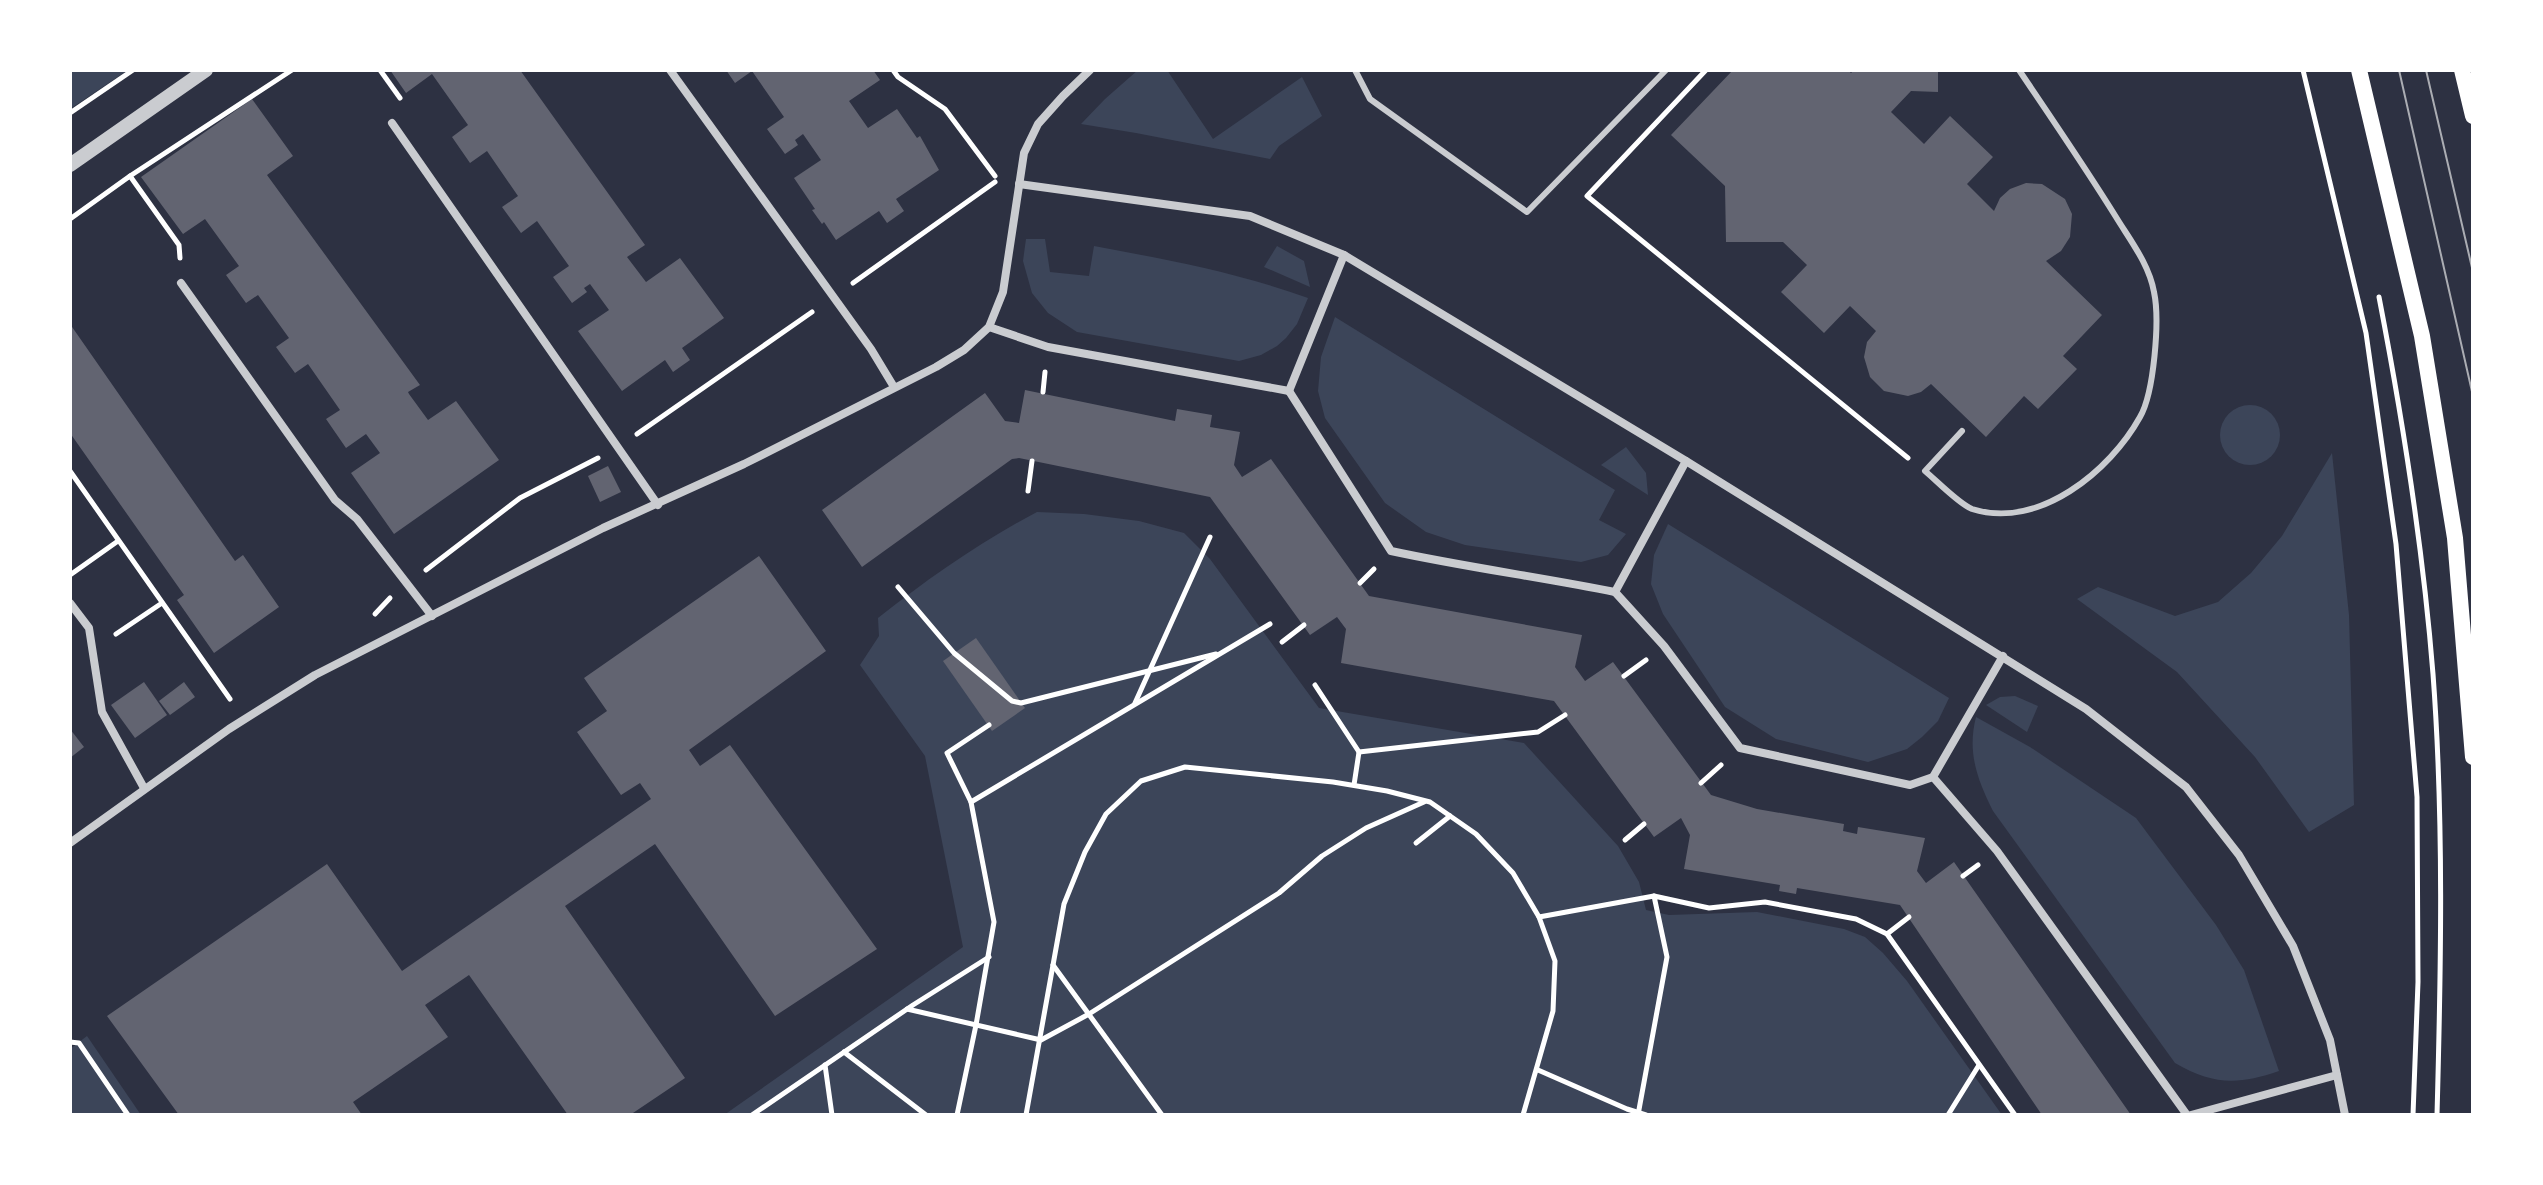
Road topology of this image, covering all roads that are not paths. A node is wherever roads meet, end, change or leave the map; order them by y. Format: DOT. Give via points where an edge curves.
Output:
graph roads {
  1 [pos="206,70"];
  2 [pos="670,70"];
  3 [pos="1090,70"];
  4 [pos="1355,70"];
  5 [pos="1666,70"];
  6 [pos="2019,70"];
  7 [pos="2359,70"];
  8 [pos="2462,70"];
  9 [pos="2473,116"];
  10 [pos="392,123"];
  11 [pos="70,165"];
  12 [pos="1019,184"];
  13 [pos="1344,255"];
  14 [pos="181,283"];
  15 [pos="989,327"];
  16 [pos="894,387"];
  17 [pos="1289,391"];
  18 [pos="1962,431"];
  19 [pos="1686,461"];
  20 [pos="658,505"];
  21 [pos="1615,592"];
  22 [pos="70,603"];
  23 [pos="432,616"];
  24 [pos="2003,656"];
  25 [pos="2473,757"];
  26 [pos="1933,777"];
  27 [pos="144,788"];
  28 [pos="70,843"];
  29 [pos="2337,1075"];
  30 [pos="2189,1115"];
  31 [pos="2345,1115"];
  1 -- 11 [label="street"];
  2 -- 16 [label="street"];
  3 -- 12 [label="street" via="1038,124 1024,153"];
  4 -- 5 [label="lane" via="1370,99 1527,212"];
  6 -- 18 [label="lane" via="2145,264 2154,292 2157,343 2142,415 2109,462 2065,496 2011,514 1970,508 1925,471"];
  7 -- 25 [label="main road" via="2425,352 2455,538"];
  8 -- 9 [label="main road"];
  10 -- 20 [label="street"];
  12 -- 13 [label="street" via="1250,216"];
  12 -- 15 [label="street" via="1003,292"];
  13 -- 17 [label="street"];
  13 -- 19 [label="street"];
  14 -- 23 [label="street" via="335,500 357,519"];
  15 -- 16 [label="street" via="964,350"];
  15 -- 17 [label="street" via="1048,347"];
  16 -- 20 [label="street"];
  17 -- 21 [label="street" via="1391,551"];
  19 -- 21 [label="street"];
  19 -- 24 [label="street"];
  20 -- 23 [label="street"];
  21 -- 26 [label="street" via="1664,646 1740,748 1910,785"];
  22 -- 27 [label="street" via="89,628 102,712"];
  23 -- 27 [label="street" via="315,675"];
  24 -- 26 [label="street"];
  24 -- 29 [label="street" via="2086,709 2186,787 2239,855 2293,946 2330,1040"];
  26 -- 30 [label="street" via="1997,851"];
  27 -- 28 [label="street"];
  29 -- 30 [label="street"];
  29 -- 31 [label="street"];
}
